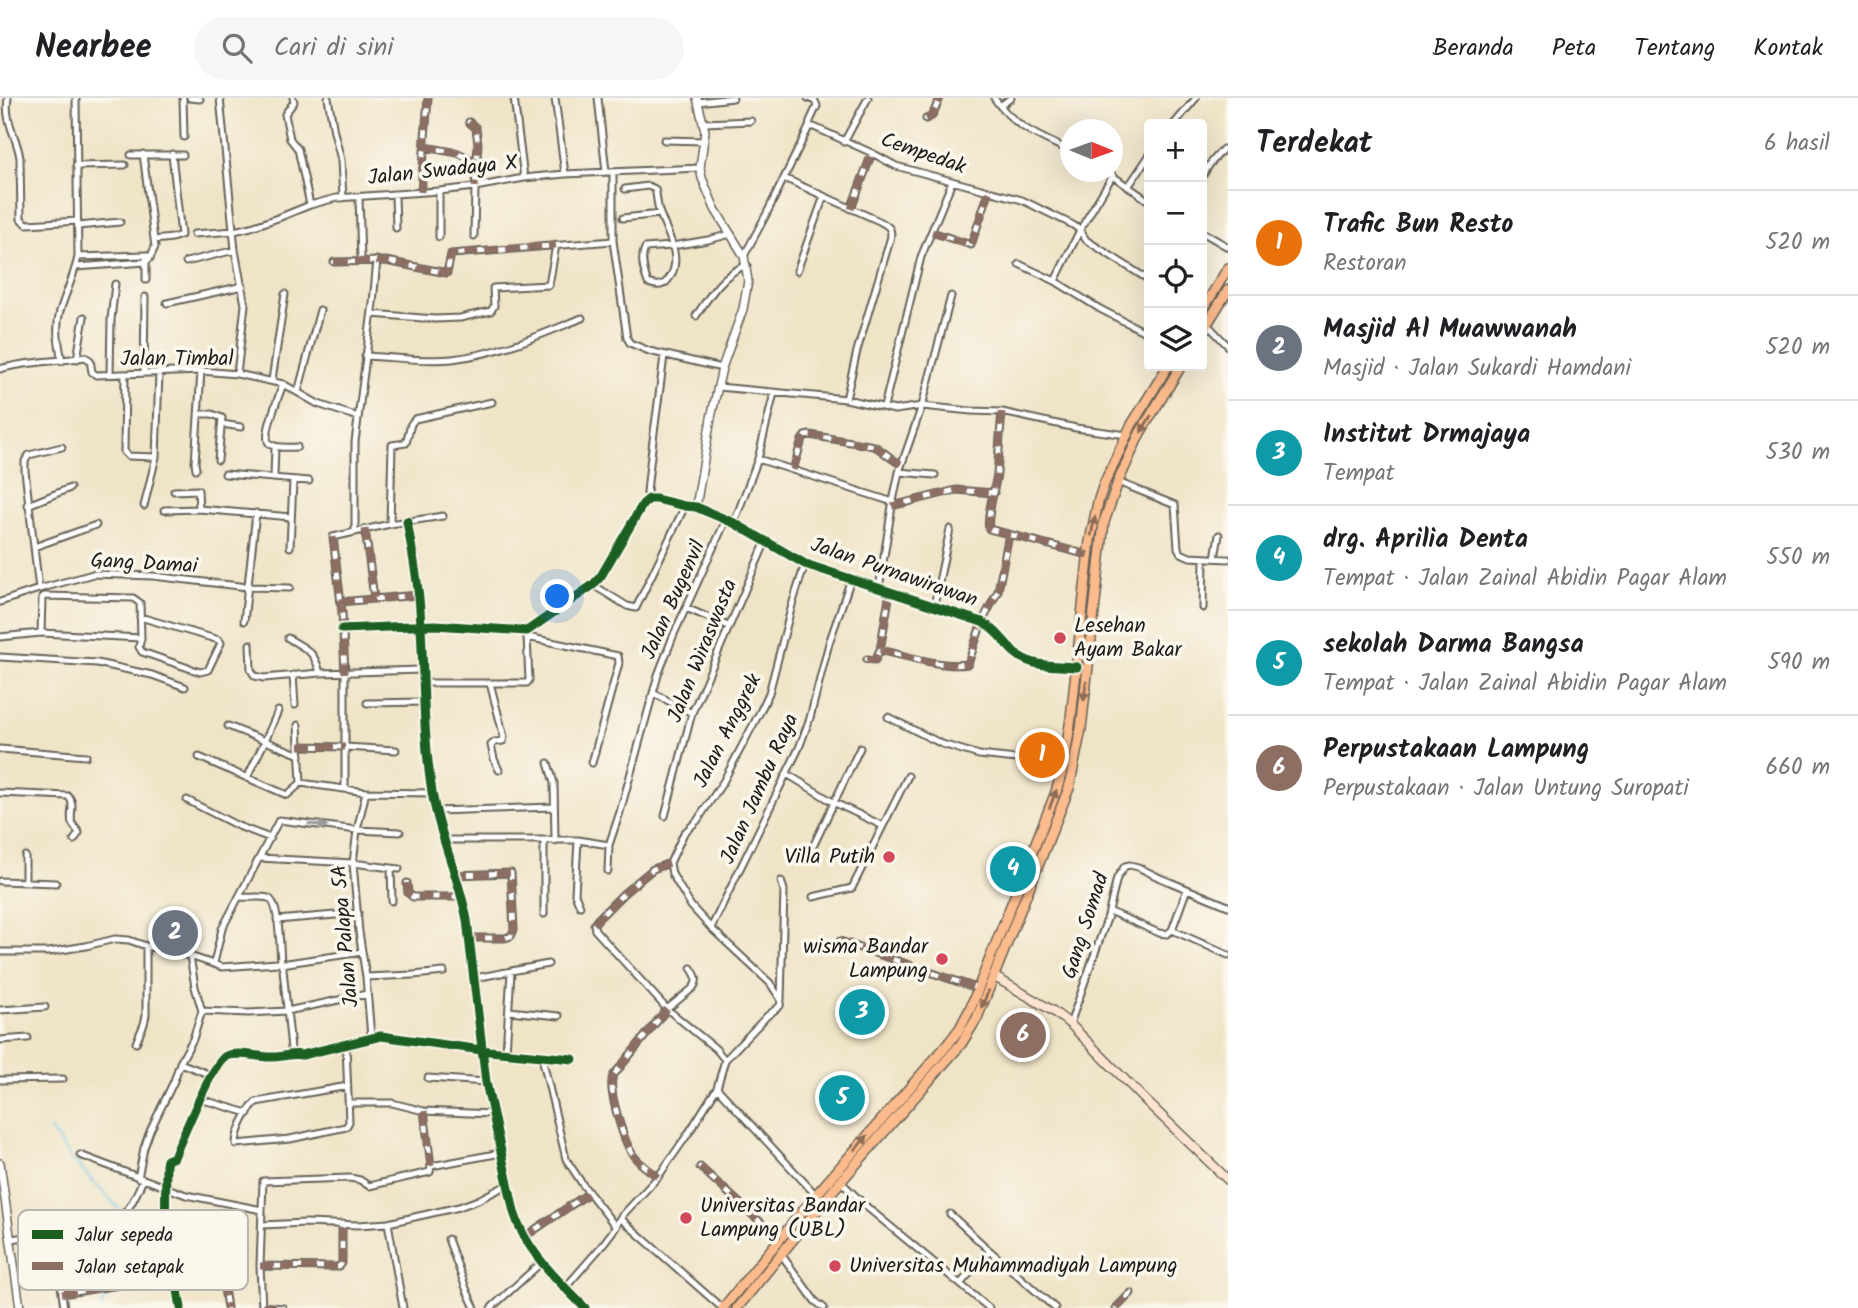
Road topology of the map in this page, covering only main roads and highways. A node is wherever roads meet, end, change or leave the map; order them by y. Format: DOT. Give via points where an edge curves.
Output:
graph roads {
  1 [pos="1228,268"];
  2 [pos="1228,290"];
  3 [pos="1207,300"];
  4 [pos="1207,323"];
  5 [pos="1165,371"];
  6 [pos="1178,371"];
  7 [pos="1049,822"];
  8 [pos="1006,932"];
  9 [pos="995,976"];
  10 [pos="896,1111"];
  11 [pos="1228,1180"];
  12 [pos="722,1308"];
  13 [pos="737,1308"];
  1 -- 3 [label="highway"];
  2 -- 4 [label="highway"];
  7 -- 5 [label="highway, one-way" via="1064,764 1093,523 1104,484 1127,435"];
  6 -- 7 [label="highway, one-way" via="1140,433 1104,522 1077,755 1069,788"];
  7 -- 8 [label="highway"];
  8 -- 9 [label="highway"];
  8 -- 10 [label="highway" via="965,1018"];
  9 -- 10 [label="highway, one-way" via="968,1034"];
  9 -- 11 [label="main road" via="1070,1024"];
  12 -- 10 [label="highway, one-way" via="816,1195"];
  10 -- 13 [label="highway"];
}
